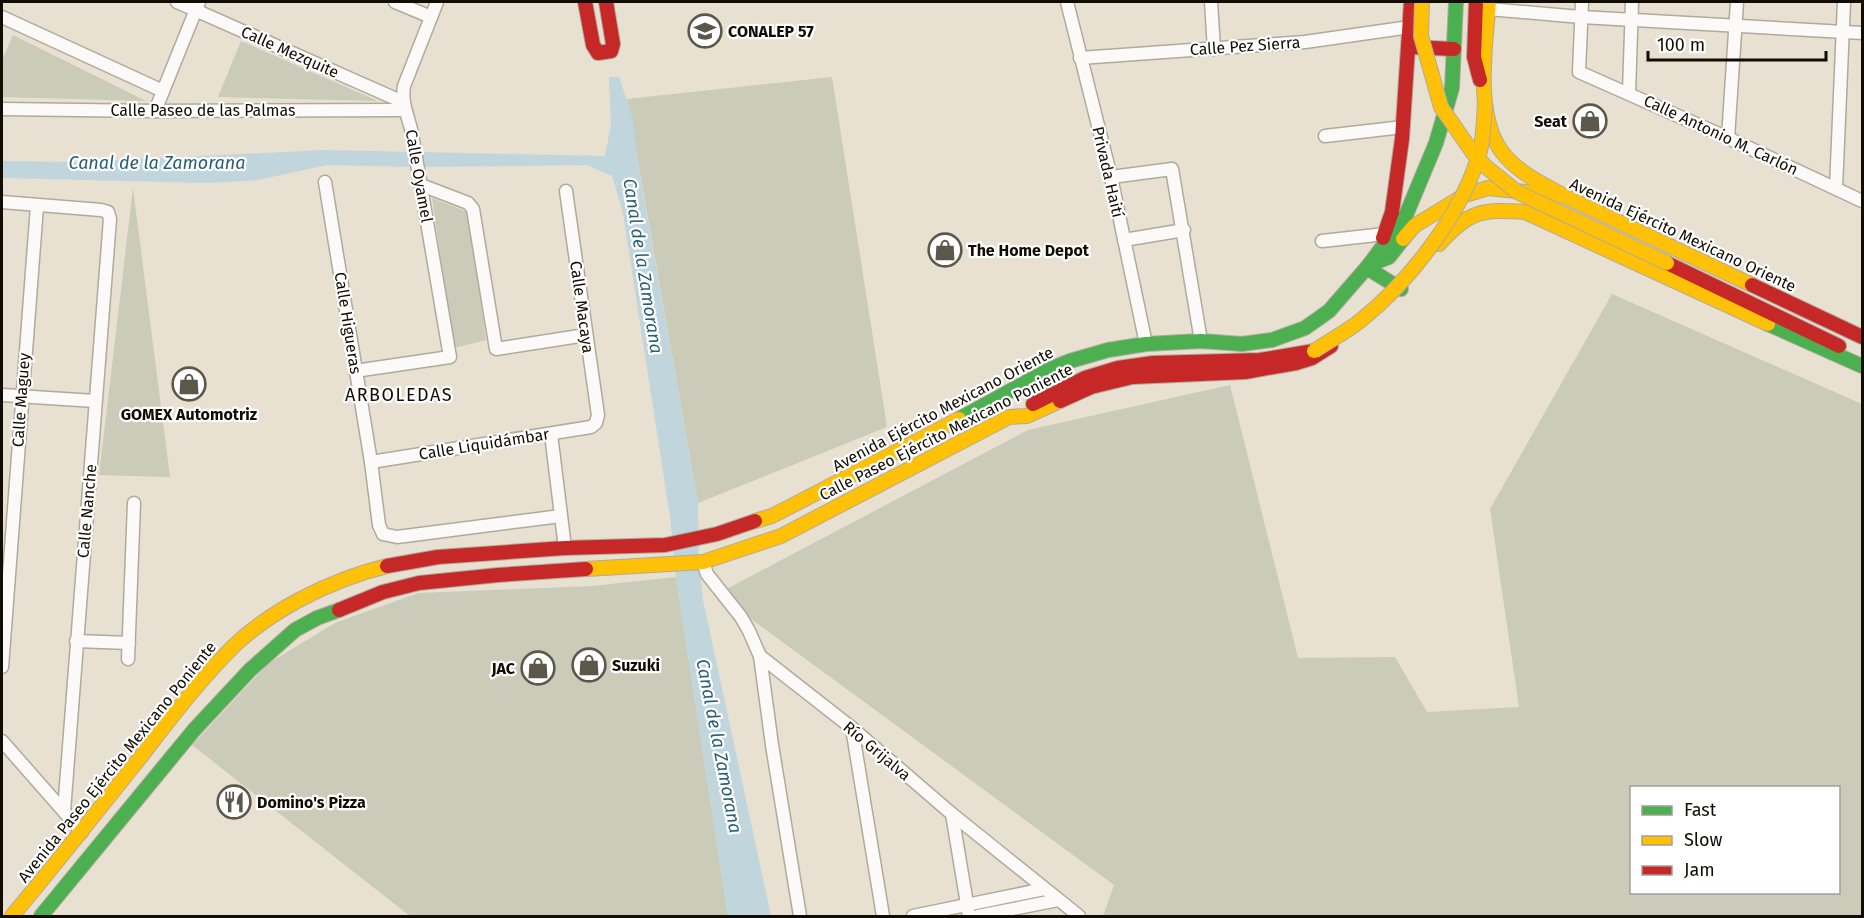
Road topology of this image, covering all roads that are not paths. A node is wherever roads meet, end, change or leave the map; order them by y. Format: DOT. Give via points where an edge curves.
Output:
graph roads {
  1 [pos="177,2"];
  2 [pos="395,2"];
  3 [pos="437,2"];
  4 [pos="585,2"];
  5 [pos="606,2"];
  6 [pos="1067,2"];
  7 [pos="1211,2"];
  8 [pos="1411,2"];
  9 [pos="1422,2"];
  10 [pos="1456,2"];
  11 [pos="1476,2"];
  12 [pos="1582,2"];
  13 [pos="1632,2"];
  14 [pos="1737,2"];
  15 [pos="1845,2"];
  16 [pos="1488,5"];
  17 [pos="197,6"];
  18 [pos="2,17"];
  19 [pos="431,17"];
  20 [pos="1581,17"];
  21 [pos="1631,20"];
  22 [pos="1736,25"];
  23 [pos="1410,27"];
  24 [pos="1843,32"];
  25 [pos="1863,33"];
  26 [pos="1409,47"];
  27 [pos="1214,49"];
  28 [pos="1454,49"];
  29 [pos="1080,58"];
  30 [pos="163,91"];
  31 [pos="1629,93"];
  32 [pos="1485,101"];
  33 [pos="404,106"];
  34 [pos="2,109"];
  35 [pos="155,111"];
  36 [pos="1403,127"];
  37 [pos="1325,136"];
  38 [pos="1728,138"];
  39 [pos="1111,177"];
  40 [pos="325,182"];
  41 [pos="421,185"];
  42 [pos="1836,188"];
  43 [pos="566,191"];
  44 [pos="1564,196"];
  45 [pos="1863,201"];
  46 [pos="2,202"];
  47 [pos="37,206"];
  48 [pos="1184,230"];
  49 [pos="1385,234"];
  50 [pos="1124,240"];
  51 [pos="1322,241"];
  52 [pos="1368,266"];
  53 [pos="1401,289"];
  54 [pos="586,335"];
  55 [pos="1863,337"];
  56 [pos="1201,341"];
  57 [pos="1146,344"];
  58 [pos="1863,357"];
  59 [pos="1863,366"];
  60 [pos="355,371"];
  61 [pos="2,394"];
  62 [pos="22,396"];
  63 [pos="95,401"];
  64 [pos="1009,417"];
  65 [pos="596,423"];
  66 [pos="551,434"];
  67 [pos="371,462"];
  68 [pos="134,503"];
  69 [pos="561,516"];
  70 [pos="665,544"];
  71 [pos="565,548"];
  72 [pos="702,562"];
  73 [pos="76,640"];
  74 [pos="129,643"];
  75 [pos="760,656"];
  76 [pos="128,659"];
  77 [pos="2,667"];
  78 [pos="852,729"];
  79 [pos="2,741"];
  80 [pos="64,811"];
  81 [pos="952,813"];
  82 [pos="82,832"];
  83 [pos="1044,889"];
  84 [pos="1058,900"];
  85 [pos="967,911"];
  86 [pos="12,916"];
  87 [pos="41,916"];
  88 [pos="800,916"];
  89 [pos="883,916"];
  90 [pos="913,916"];
  91 [pos="978,916"];
  92 [pos="1079,916"];
  1 -- 17 [label="street, Calle Mezquite"];
  2 -- 19 [label="street"];
  3 -- 19 [label="street, Calle Oyamel"];
  4 -- 5 [label="main road" via="598,53 611,51 614,44"];
  6 -- 29 [label="street, Privada Haití"];
  7 -- 27 [label="street"];
  8 -- 23 [label="main road"];
  9 -- 58 [label="main road, Avenida Ejército Mexicano Oriente, bridge" via="1421,36 1441,106 1473,153 1517,192"];
  10 -- 28 [label="main road"];
  11 -- 32 [label="main road" via="1474,57"];
  12 -- 20 [label="street"];
  13 -- 21 [label="street"];
  14 -- 22 [label="street"];
  15 -- 24 [label="street"];
  16 -- 20 [label="street"];
  16 -- 32 [label="main road"];
  17 -- 30 [label="street"];
  17 -- 33 [label="street, Calle Mezquite"];
  18 -- 30 [label="street"];
  19 -- 33 [label="street, Calle Oyamel" via="404,86"];
  20 -- 21 [label="street"];
  20 -- 31 [label="street, Calle Antonio M. Carlón" via="1579,72"];
  21 -- 22 [label="street"];
  21 -- 31 [label="street"];
  22 -- 24 [label="street"];
  22 -- 38 [label="street"];
  23 -- 26 [label="main road"];
  23 -- 27 [label="street, Calle Pez Sierra" via="1305,42"];
  24 -- 25 [label="street"];
  24 -- 42 [label="street"];
  26 -- 28 [label="main road"];
  26 -- 36 [label="main road"];
  27 -- 29 [label="street, Calle Pez Sierra"];
  28 -- 52 [label="main road" via="1452,88 1436,142 1406,215"];
  29 -- 39 [label="street, Privada Haití"];
  30 -- 35 [label="street"];
  31 -- 38 [label="street, Calle Antonio M. Carlón"];
  32 -- 44 [label="main road" via="1490,128 1501,151 1526,174"];
  32 -- 64 [label="main road, Calle Paseo Ejército Mexicano Poniente, bridge" via="1481,149 1458,207 1406,275 1366,317 1314,351 1262,360 1117,368 1074,384"];
  33 -- 35 [label="street, Calle Paseo de las Palmas"];
  33 -- 41 [label="street, Calle Oyamel"];
  34 -- 35 [label="street, Calle Paseo de las Palmas"];
  36 -- 37 [label="street"];
  36 -- 49 [label="main road"];
  38 -- 42 [label="street, Calle Antonio M. Carlón"];
  39 -- 48 [label="street" via="1172,169"];
  39 -- 50 [label="street, Privada Haití"];
  40 -- 60 [label="street, Calle Higueras"];
  41 -- 54 [label="street" via="468,203 473,209 496,349"];
  41 -- 60 [label="street, Calle Oyamel" via="450,357"];
  42 -- 45 [label="street, Calle Antonio M. Carlón"];
  43 -- 54 [label="street, Calle Macaya"];
  44 -- 52 [label="main road, Avenida Ejército Mexicano Oriente" via="1488,188 1465,195 1414,226 1389,257"];
  44 -- 55 [label="main road, Avenida Ejército Mexicano Oriente"];
  46 -- 47 [label="street"];
  47 -- 62 [label="street, Calle Maguey"];
  47 -- 63 [label="street, Calle Nanche" via="108,212"];
  48 -- 50 [label="street"];
  48 -- 56 [label="street"];
  49 -- 51 [label="street"];
  49 -- 52 [label="main road"];
  50 -- 57 [label="street, Privada Haití"];
  52 -- 53 [label="main road"];
  52 -- 56 [label="main road, Avenida Ejército Mexicano Oriente" via="1329,311 1305,328 1272,340 1242,344"];
  53 -- 59 [label="main road" via="1456,225 1474,213 1525,212"];
  53 -- 64 [label="main road" via="1349,334 1296,363 1245,372 1132,377 1091,387 1027,416"];
  54 -- 65 [label="street, Calle Macaya"];
  56 -- 57 [label="main road, Avenida Ejército Mexicano Oriente"];
  57 -- 70 [label="main road, Avenida Ejército Mexicano Oriente" via="1108,350 1048,370 772,516 717,534"];
  60 -- 67 [label="street, Calle Higueras"];
  61 -- 62 [label="street"];
  62 -- 63 [label="street"];
  62 -- 77 [label="street, Calle Maguey"];
  63 -- 73 [label="street, Calle Nanche"];
  64 -- 72 [label="main road, Calle Paseo Ejército Mexicano Poniente" via="781,536"];
  65 -- 66 [label="street, Calle Liquidámbar"];
  66 -- 67 [label="street, Calle Liquidámbar"];
  66 -- 69 [label="street"];
  67 -- 69 [label="street, Calle Higueras" via="382,534 397,537"];
  68 -- 74 [label="street"];
  69 -- 71 [label="street"];
  70 -- 71 [label="main road, Avenida Paseo Ejército Mexicano Poniente"];
  71 -- 82 [label="main road, Avenida Paseo Ejército Mexicano Poniente" via="405,562 368,571 291,604 226,653"];
  72 -- 75 [label="street, Río Grijalva" via="741,617"];
  72 -- 87 [label="main road, Calle Paseo Ejército Mexicano Poniente" via="419,583 383,592 317,618 295,630 250,670 194,730"];
  73 -- 74 [label="street"];
  73 -- 80 [label="street, Calle Nanche"];
  74 -- 76 [label="street"];
  75 -- 78 [label="street, Río Grijalva"];
  75 -- 88 [label="street"];
  78 -- 81 [label="street, Río Grijalva"];
  78 -- 89 [label="street"];
  79 -- 80 [label="street"];
  80 -- 82 [label="street"];
  81 -- 83 [label="street, Río Grijalva"];
  81 -- 85 [label="street"];
  82 -- 86 [label="main road, Avenida Paseo Ejército Mexicano Poniente"];
  83 -- 84 [label="street, Río Grijalva"];
  83 -- 85 [label="street"];
  84 -- 91 [label="street"];
  84 -- 92 [label="street, Río Grijalva"];
  85 -- 90 [label="street"];
}
